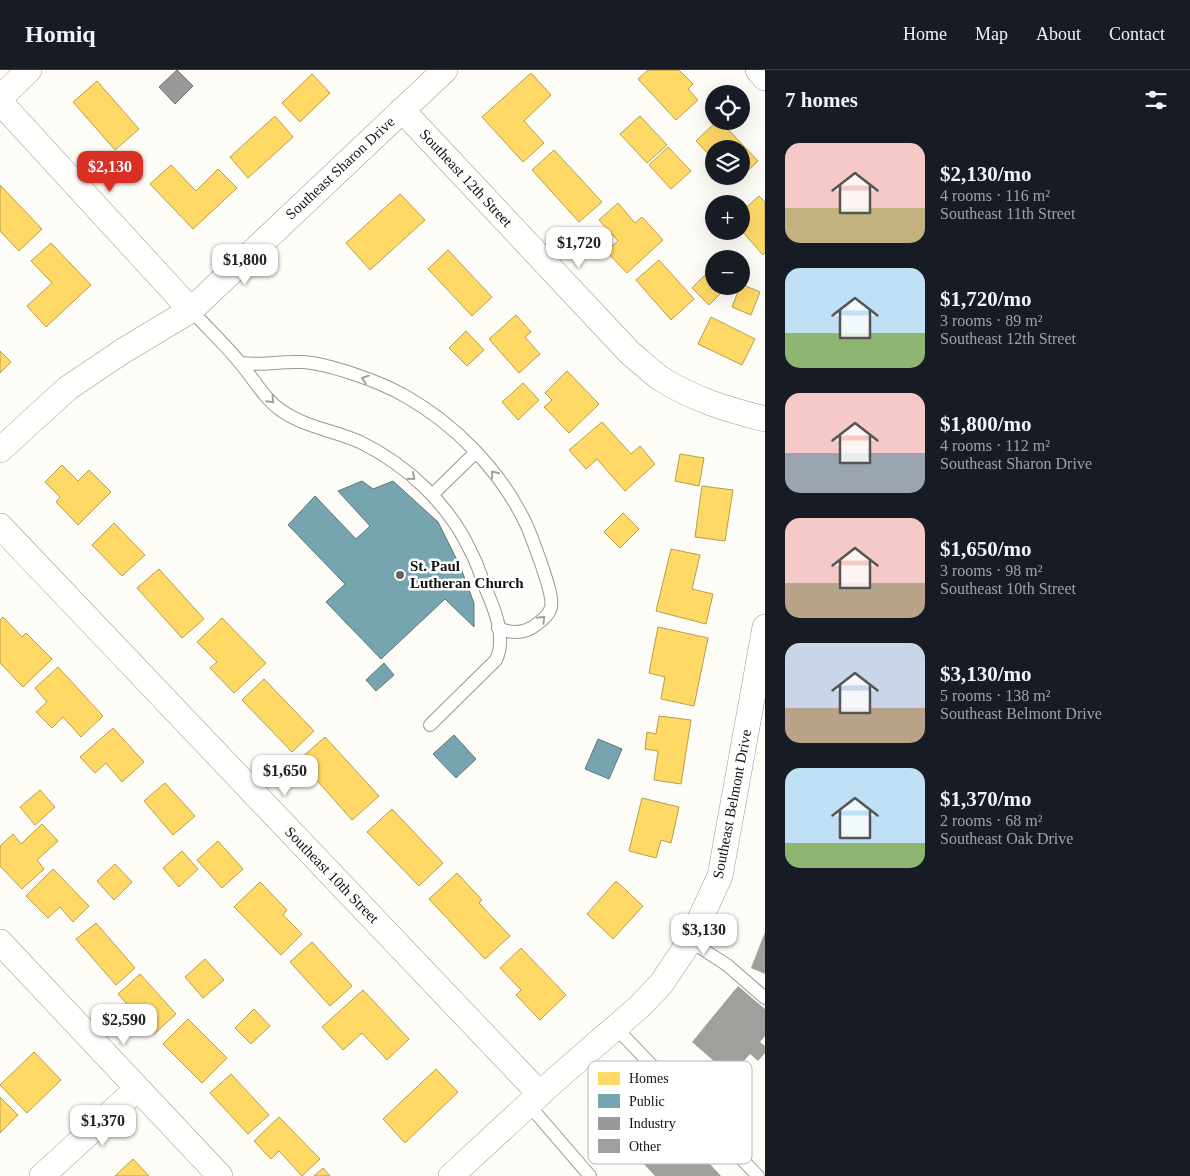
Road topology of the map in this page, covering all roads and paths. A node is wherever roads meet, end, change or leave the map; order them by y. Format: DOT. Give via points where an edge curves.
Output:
graph roads {
  1 [pos="29,70"];
  2 [pos="445,70"];
  3 [pos="758,70"];
  4 [pos="765,78"];
  5 [pos="0,98"];
  6 [pos="0,102"];
  7 [pos="402,110"];
  8 [pos="191,310"];
  9 [pos="240,362"];
  10 [pos="765,419"];
  11 [pos="0,450"];
  12 [pos="476,452"];
  13 [pos="432,495"];
  14 [pos="0,526"];
  15 [pos="765,627"];
  16 [pos="498,628"];
  17 [pos="760,678"];
  18 [pos="430,725"];
  19 [pos="690,941"];
  20 [pos="0,942"];
  21 [pos="765,998"];
  22 [pos="615,1026"];
  23 [pos="648,1061"];
  24 [pos="137,1089"];
  25 [pos="534,1099"];
  26 [pos="747,1164"];
  27 [pos="42,1176"];
  28 [pos="220,1176"];
  29 [pos="451,1176"];
  30 [pos="590,1176"];
  31 [pos="758,1176"];
  1 -- 5 [label="street"];
  2 -- 7 [label="street, Southeast Sharon Drive"];
  3 -- 4 [label="street"];
  6 -- 8 [label="street"];
  7 -- 8 [label="street, Southeast Sharon Drive"];
  7 -- 10 [label="street, Southeast 12th Street" via="630,353 680,390 719,406"];
  8 -- 9 [label="lane"];
  8 -- 11 [label="street, Southeast Sharon Drive" via="68,388"];
  12 -- 9 [label="lane, one-way" via="436,417 389,388 307,362 264,365"];
  9 -- 13 [label="lane, one-way" via="264,394 282,411 360,442 399,465"];
  12 -- 13 [label="lane"];
  16 -- 12 [label="lane, one-way" via="516,633 527,630 546,616 551,606 548,587 526,524 506,490"];
  13 -- 16 [label="lane" via="471,551 495,611"];
  14 -- 25 [label="street, Southeast 10th Street"];
  15 -- 17 [label="street, Southeast Belmont Drive"];
  16 -- 18 [label="lane" via="499,655 496,660"];
  17 -- 19 [label="street, Southeast Belmont Drive" via="720,876"];
  19 -- 21 [label="lane" via="727,965"];
  19 -- 22 [label="street, Southeast Belmont Drive" via="661,984"];
  20 -- 24 [label="street"];
  22 -- 23 [label="lane"];
  22 -- 25 [label="street, Southeast Belmont Drive"];
  24 -- 27 [label="street"];
  24 -- 28 [label="street"];
  25 -- 29 [label="street, Southeast Belmont Drive"];
  25 -- 30 [label="lane"];
  26 -- 31 [label="lane"];
}
